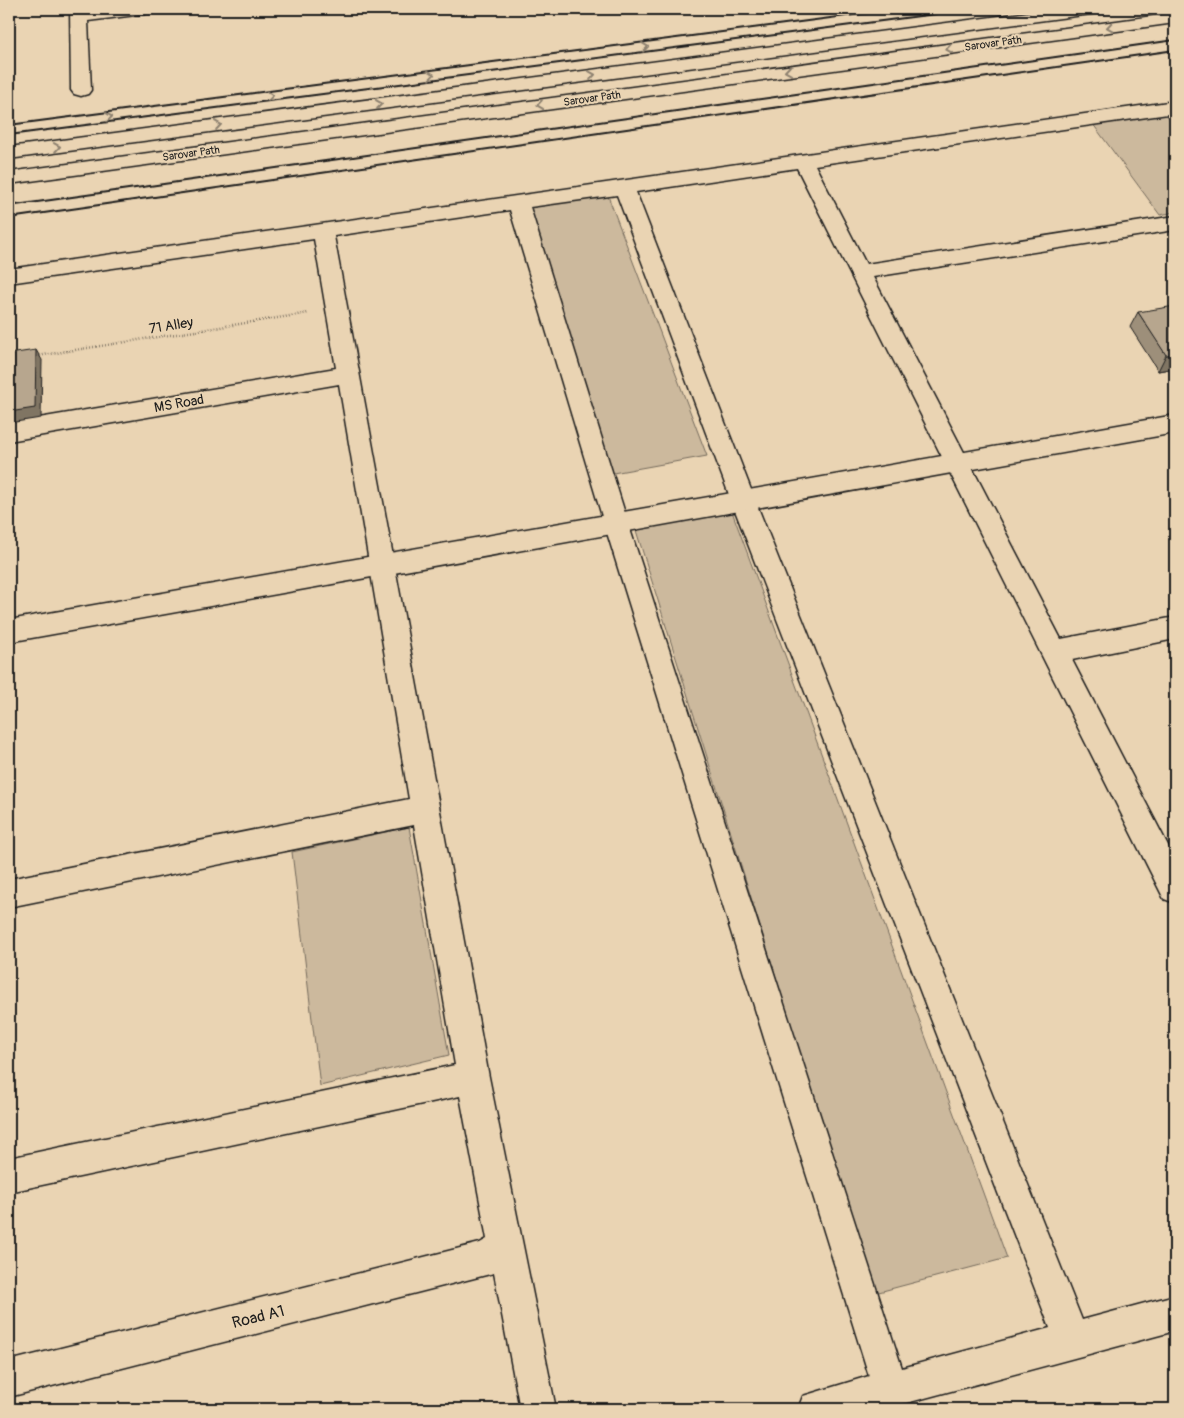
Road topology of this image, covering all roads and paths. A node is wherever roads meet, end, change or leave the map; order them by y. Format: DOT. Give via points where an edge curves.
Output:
graph roads {
  1 [pos="144,9"];
  2 [pos="935,9"];
  3 [pos="1091,9"];
  4 [pos="80,13"];
  5 [pos="1175,18"];
  6 [pos="1175,45"];
  7 [pos="81,90"];
  8 [pos="1174,110"];
  9 [pos="9,130"];
  10 [pos="9,154"];
  11 [pos="803,161"];
  12 [pos="9,178"];
  13 [pos="624,187"];
  14 [pos="518,202"];
  15 [pos="9,212"];
  16 [pos="1175,223"];
  17 [pos="323,231"];
  18 [pos="861,272"];
  19 [pos="9,276"];
  20 [pos="337,309"];
  21 [pos="28,358"];
  22 [pos="349,374"];
  23 [pos="1175,424"];
  24 [pos="9,432"];
  25 [pos="957,463"];
  26 [pos="743,500"];
  27 [pos="616,523"];
  28 [pos="382,565"];
  29 [pos="1175,628"];
  30 [pos="9,631"];
  31 [pos="1054,652"];
  32 [pos="427,808"];
  33 [pos="1175,889"];
  34 [pos="9,893"];
  35 [pos="473,1077"];
  36 [pos="9,1175"];
  37 [pos="506,1248"];
  38 [pos="1175,1313"];
  39 [pos="1072,1340"];
  40 [pos="9,1380"];
  41 [pos="892,1389"];
  42 [pos="538,1409"];
  43 [pos="816,1409"];
  1 -- 4 [label="street"];
  9 -- 2 [label="lane, one-way"];
  10 -- 3 [label="street, Sarovar Path, one-way"];
  4 -- 7 [label="street"];
  5 -- 12 [label="street, Sarovar Path, one-way"];
  6 -- 15 [label="lane"];
  8 -- 11 [label="street"];
  11 -- 13 [label="street"];
  11 -- 18 [label="street"];
  13 -- 14 [label="street"];
  13 -- 26 [label="street"];
  14 -- 17 [label="street"];
  14 -- 27 [label="street"];
  16 -- 18 [label="street"];
  17 -- 19 [label="street"];
  17 -- 20 [label="street"];
  18 -- 25 [label="street"];
  20 -- 21 [label="path, 71 Alley"];
  20 -- 22 [label="street"];
  22 -- 24 [label="street, MS Road"];
  22 -- 28 [label="street"];
  23 -- 25 [label="street"];
  25 -- 26 [label="street"];
  25 -- 31 [label="street"];
  26 -- 27 [label="street"];
  26 -- 39 [label="street"];
  27 -- 28 [label="street"];
  27 -- 41 [label="street"];
  28 -- 30 [label="street"];
  28 -- 32 [label="street"];
  29 -- 31 [label="street"];
  31 -- 33 [label="street"];
  32 -- 34 [label="street"];
  32 -- 35 [label="street"];
  35 -- 36 [label="street"];
  35 -- 37 [label="street"];
  37 -- 40 [label="street, Road A1" via="485,1259"];
  37 -- 42 [label="street"];
  38 -- 39 [label="street"];
  39 -- 41 [label="street"];
  41 -- 43 [label="street"];
}
